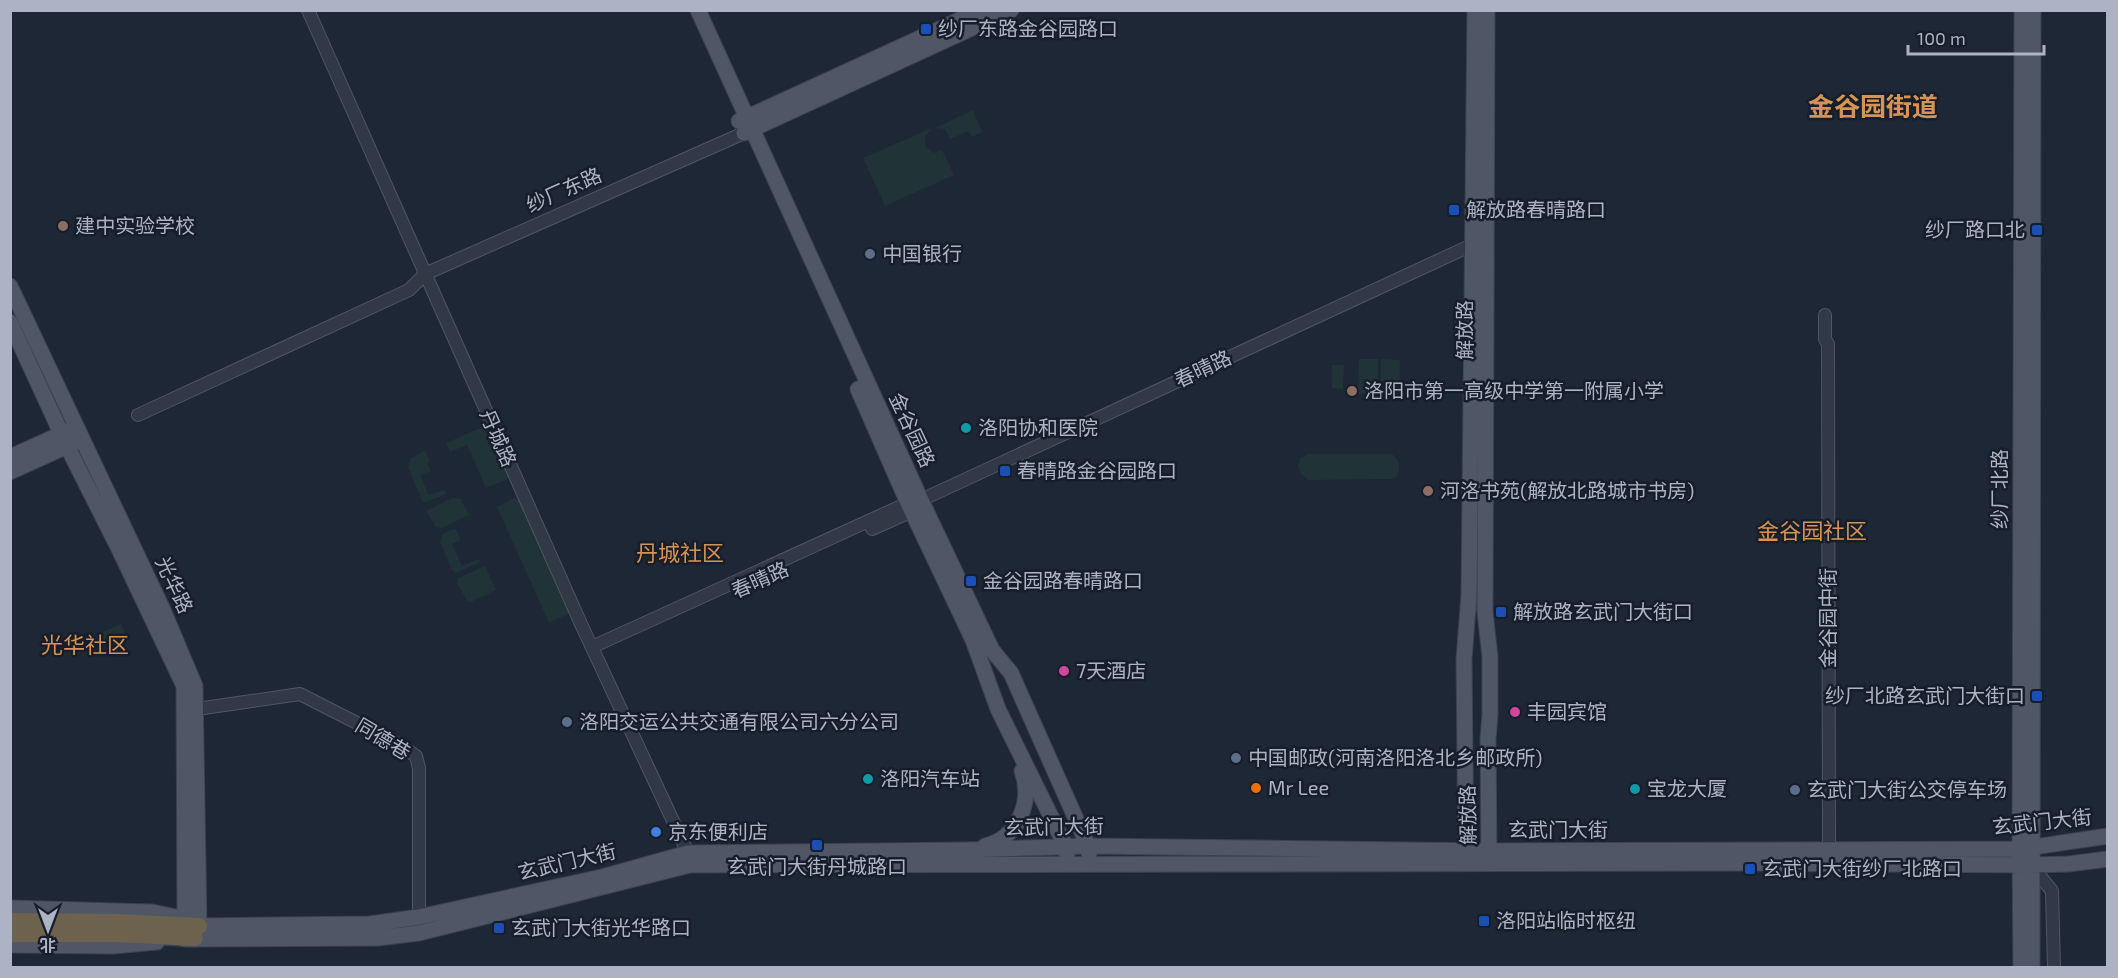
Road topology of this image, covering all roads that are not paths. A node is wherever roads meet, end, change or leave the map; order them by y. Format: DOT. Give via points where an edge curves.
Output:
graph roads {
  1 [pos="308,10"];
  2 [pos="690,10"];
  3 [pos="698,10"];
  4 [pos="981,10"];
  5 [pos="1011,10"];
  6 [pos="1475,10"];
  7 [pos="1487,10"];
  8 [pos="2022,10"];
  9 [pos="2033,10"];
  10 [pos="745,125"];
  11 [pos="1480,243"];
  12 [pos="425,274"];
  13 [pos="10,286"];
  14 [pos="1825,315"];
  15 [pos="10,322"];
  16 [pos="138,415"];
  17 [pos="81,433"];
  18 [pos="64,440"];
  19 [pos="10,457"];
  20 [pos="10,472"];
  21 [pos="914,505"];
  22 [pos="594,651"];
  23 [pos="197,709"];
  24 [pos="1010,734"];
  25 [pos="2108,836"];
  26 [pos="1088,846"];
  27 [pos="1066,847"];
  28 [pos="2025,848"];
  29 [pos="1829,849"];
  30 [pos="965,850"];
  31 [pos="1466,857"];
  32 [pos="1489,858"];
  33 [pos="689,859"];
  34 [pos="2108,859"];
  35 [pos="1067,864"];
  36 [pos="1089,864"];
  37 [pos="2026,865"];
  38 [pos="10,908"];
  39 [pos="419,917"];
  40 [pos="10,921"];
  41 [pos="116,928"];
  42 [pos="193,928"];
  43 [pos="10,934"];
  44 [pos="10,945"];
  45 [pos="2021,968"];
  46 [pos="2032,968"];
  47 [pos="2054,968"];
  1 -- 12 [label="street, 丹城路"];
  2 -- 10 [label="main road, 金谷园路"];
  3 -- 10 [label="main road, 金谷园路"];
  4 -- 10 [label="main road, 纱厂东路"];
  5 -- 10 [label="main road, 纱厂东路"];
  6 -- 11 [label="main road, 解放路"];
  7 -- 11 [label="main road, 解放路"];
  8 -- 28 [label="main road, 纱厂北路"];
  9 -- 28 [label="main road, 纱厂北路"];
  10 -- 12 [label="street, 纱厂东路"];
  10 -- 21 [label="main road, 金谷园路"];
  11 -- 21 [label="street, 春晴路"];
  11 -- 31 [label="main road, 解放路" via="1464,659"];
  11 -- 32 [label="main road, 解放路" via="1485,612 1490,657"];
  12 -- 16 [label="street, 纱厂东路" via="409,290"];
  12 -- 22 [label="street, 丹城路"];
  13 -- 17 [label="main road, 光华路"];
  14 -- 29 [label="street, 金谷园中街"];
  15 -- 18 [label="main road, 光华路"];
  17 -- 18 [label="main road"];
  17 -- 23 [label="main road, 光华路" via="195,686"];
  18 -- 19 [label="main road"];
  18 -- 20 [label="main road"];
  18 -- 42 [label="main road, 光华路" via="184,686"];
  21 -- 22 [label="street, 春晴路"];
  21 -- 24 [label="main road, 金谷园路" via="974,640"];
  21 -- 26 [label="main road, 金谷园路" via="992,650 1011,673"];
  22 -- 33 [label="street, 丹城路"];
  23 -- 39 [label="street, 同德巷" via="300,694 400,744 416,756"];
  23 -- 42 [label="main road, 光华路"];
  24 -- 27 [label="main road, 金谷园路"];
  24 -- 30 [label="main road" via="1026,782 1024,807 1017,825 996,843"];
  25 -- 28 [label="main road, 玄武门大街"];
  26 -- 27 [label="main road, 玄武门大街"];
  26 -- 31 [label="main road, 玄武门大街"];
  26 -- 36 [label="main road, 金谷园路"];
  27 -- 30 [label="main road, 玄武门大街"];
  27 -- 35 [label="main road, 金谷园路"];
  28 -- 29 [label="main road, 玄武门大街"];
  28 -- 37 [label="main road, 纱厂北路"];
  29 -- 32 [label="main road, 玄武门大街"];
  30 -- 33 [label="main road, 玄武门大街"];
  31 -- 32 [label="main road, 玄武门大街"];
  31 -- 36 [label="main road, 玄武门大街"];
  32 -- 37 [label="main road, 玄武门大街"];
  33 -- 35 [label="main road, 玄武门大街"];
  33 -- 39 [label="main road, 玄武门大街"];
  33 -- 42 [label="main road, 玄武门大街" via="418,933 378,938"];
  34 -- 37 [label="main road, 玄武门大街"];
  35 -- 36 [label="main road, 玄武门大街"];
  37 -- 45 [label="main road, 纱厂北路"];
  37 -- 46 [label="main road, 纱厂北路"];
  37 -- 47 [label="street" via="2052,891"];
  38 -- 42 [label="main road, 玄武门大街" via="152,912"];
  39 -- 42 [label="main road, 玄武门大街" via="370,924"];
  40 -- 41 [label="highway"];
  41 -- 42 [label="highway"];
  41 -- 43 [label="highway"];
  42 -- 44 [label="main road, 玄武门大街" via="113,946"];
}
